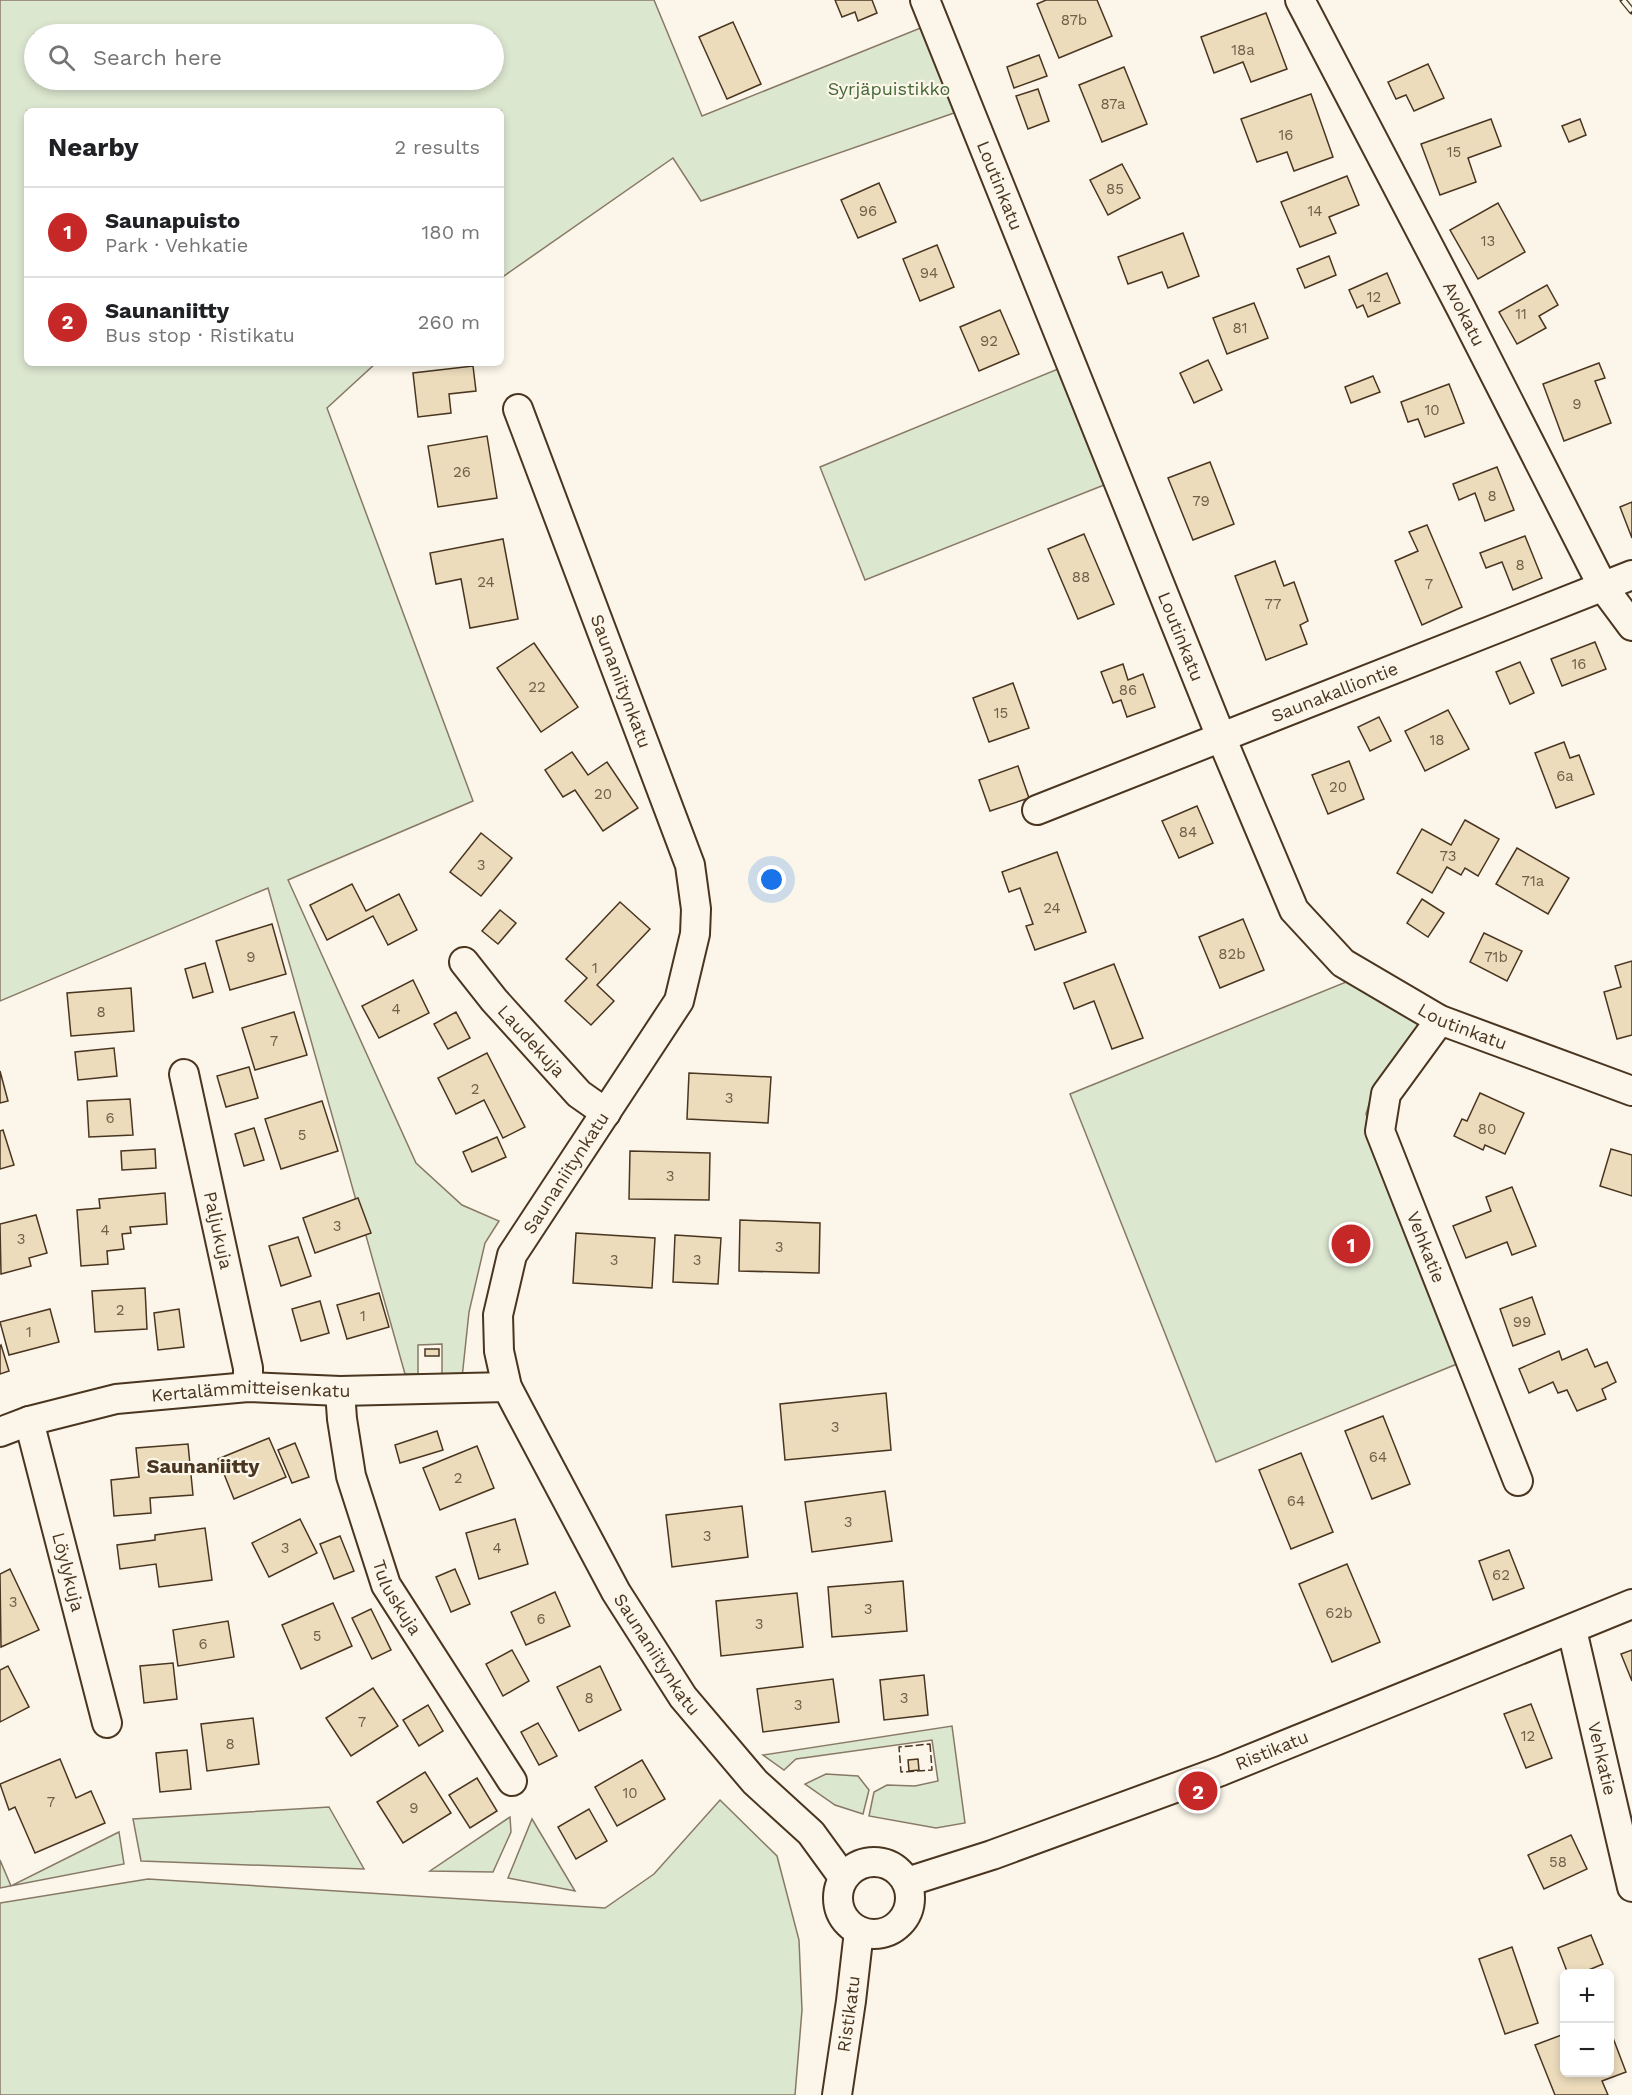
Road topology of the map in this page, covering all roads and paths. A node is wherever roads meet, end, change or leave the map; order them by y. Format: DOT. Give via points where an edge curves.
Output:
graph roads {
  1 [pos="925,0"];
  2 [pos="1300,0"];
  3 [pos="518,409"];
  4 [pos="1632,575"];
  5 [pos="1603,588"];
  6 [pos="1632,626"];
  7 [pos="1221,737"];
  8 [pos="1037,810"];
  9 [pos="464,962"];
  10 [pos="1440,1020"];
  11 [pos="184,1074"];
  12 [pos="1632,1091"];
  13 [pos="606,1113"];
  14 [pos="248,1388"];
  15 [pos="507,1388"];
  16 [pos="340,1391"];
  17 [pos="29,1421"];
  18 [pos="0,1432"];
  19 [pos="1518,1481"];
  20 [pos="1632,1604"];
  21 [pos="1572,1630"];
  22 [pos="107,1723"];
  23 [pos="512,1781"];
  24 [pos="843,1877"];
  25 [pos="907,1881"];
  26 [pos="1632,1887"];
  27 [pos="860,1931"];
  28 [pos="837,2095"];
  1 -- 7 [label="street, Loutinkatu"];
  2 -- 5 [label="street, Avokatu"];
  3 -- 13 [label="street, Saunaniitynkatu" via="690,865 695,898 695,934 679,1001"];
  4 -- 5 [label="street, Saunakalliontie"];
  5 -- 6 [label="street, Avokatu"];
  5 -- 7 [label="street, Saunakalliontie"];
  7 -- 8 [label="street, Saunakalliontie"];
  7 -- 10 [label="street, Loutinkatu" via="1294,910 1343,963"];
  9 -- 13 [label="street, Laudekuja" via="579,1094"];
  10 -- 12 [label="street, Loutinkatu"];
  10 -- 19 [label="street, Vehkatie" via="1386,1094 1380,1131"];
  11 -- 14 [label="street, Paljukuja" via="248,1368"];
  13 -- 15 [label="street, Saunaniitynkatu" via="512,1256 498,1315 499,1351"];
  14 -- 16 [label="street, Kertalämmitteisenkatu"];
  14 -- 17 [label="street, Kertalämmitteisenkatu" via="116,1399"];
  15 -- 16 [label="street, Kertalämmitteisenkatu"];
  15 -- 24 [label="street, Saunaniitynkatu" via="616,1592 683,1697 755,1782 811,1833"];
  16 -- 23 [label="street, Tuluskuja" via="351,1476 386,1585"];
  17 -- 18 [label="street, Kertalämmitteisenkatu"];
  17 -- 22 [label="street, Löylykuja"];
  20 -- 21 [label="street, Ristikatu"];
  21 -- 25 [label="street, Ristikatu" via="1221,1771"];
  21 -- 26 [label="street, Vehkatie"];
  24 -- 25 [label="street" via="868,1861 881,1862 899,1871"];
  24 -- 27 [label="street" via="838,1904 842,1916"];
  25 -- 27 [label="street" via="910,1904 900,1923 878,1934"];
  27 -- 28 [label="street, Ristikatu"];
}
